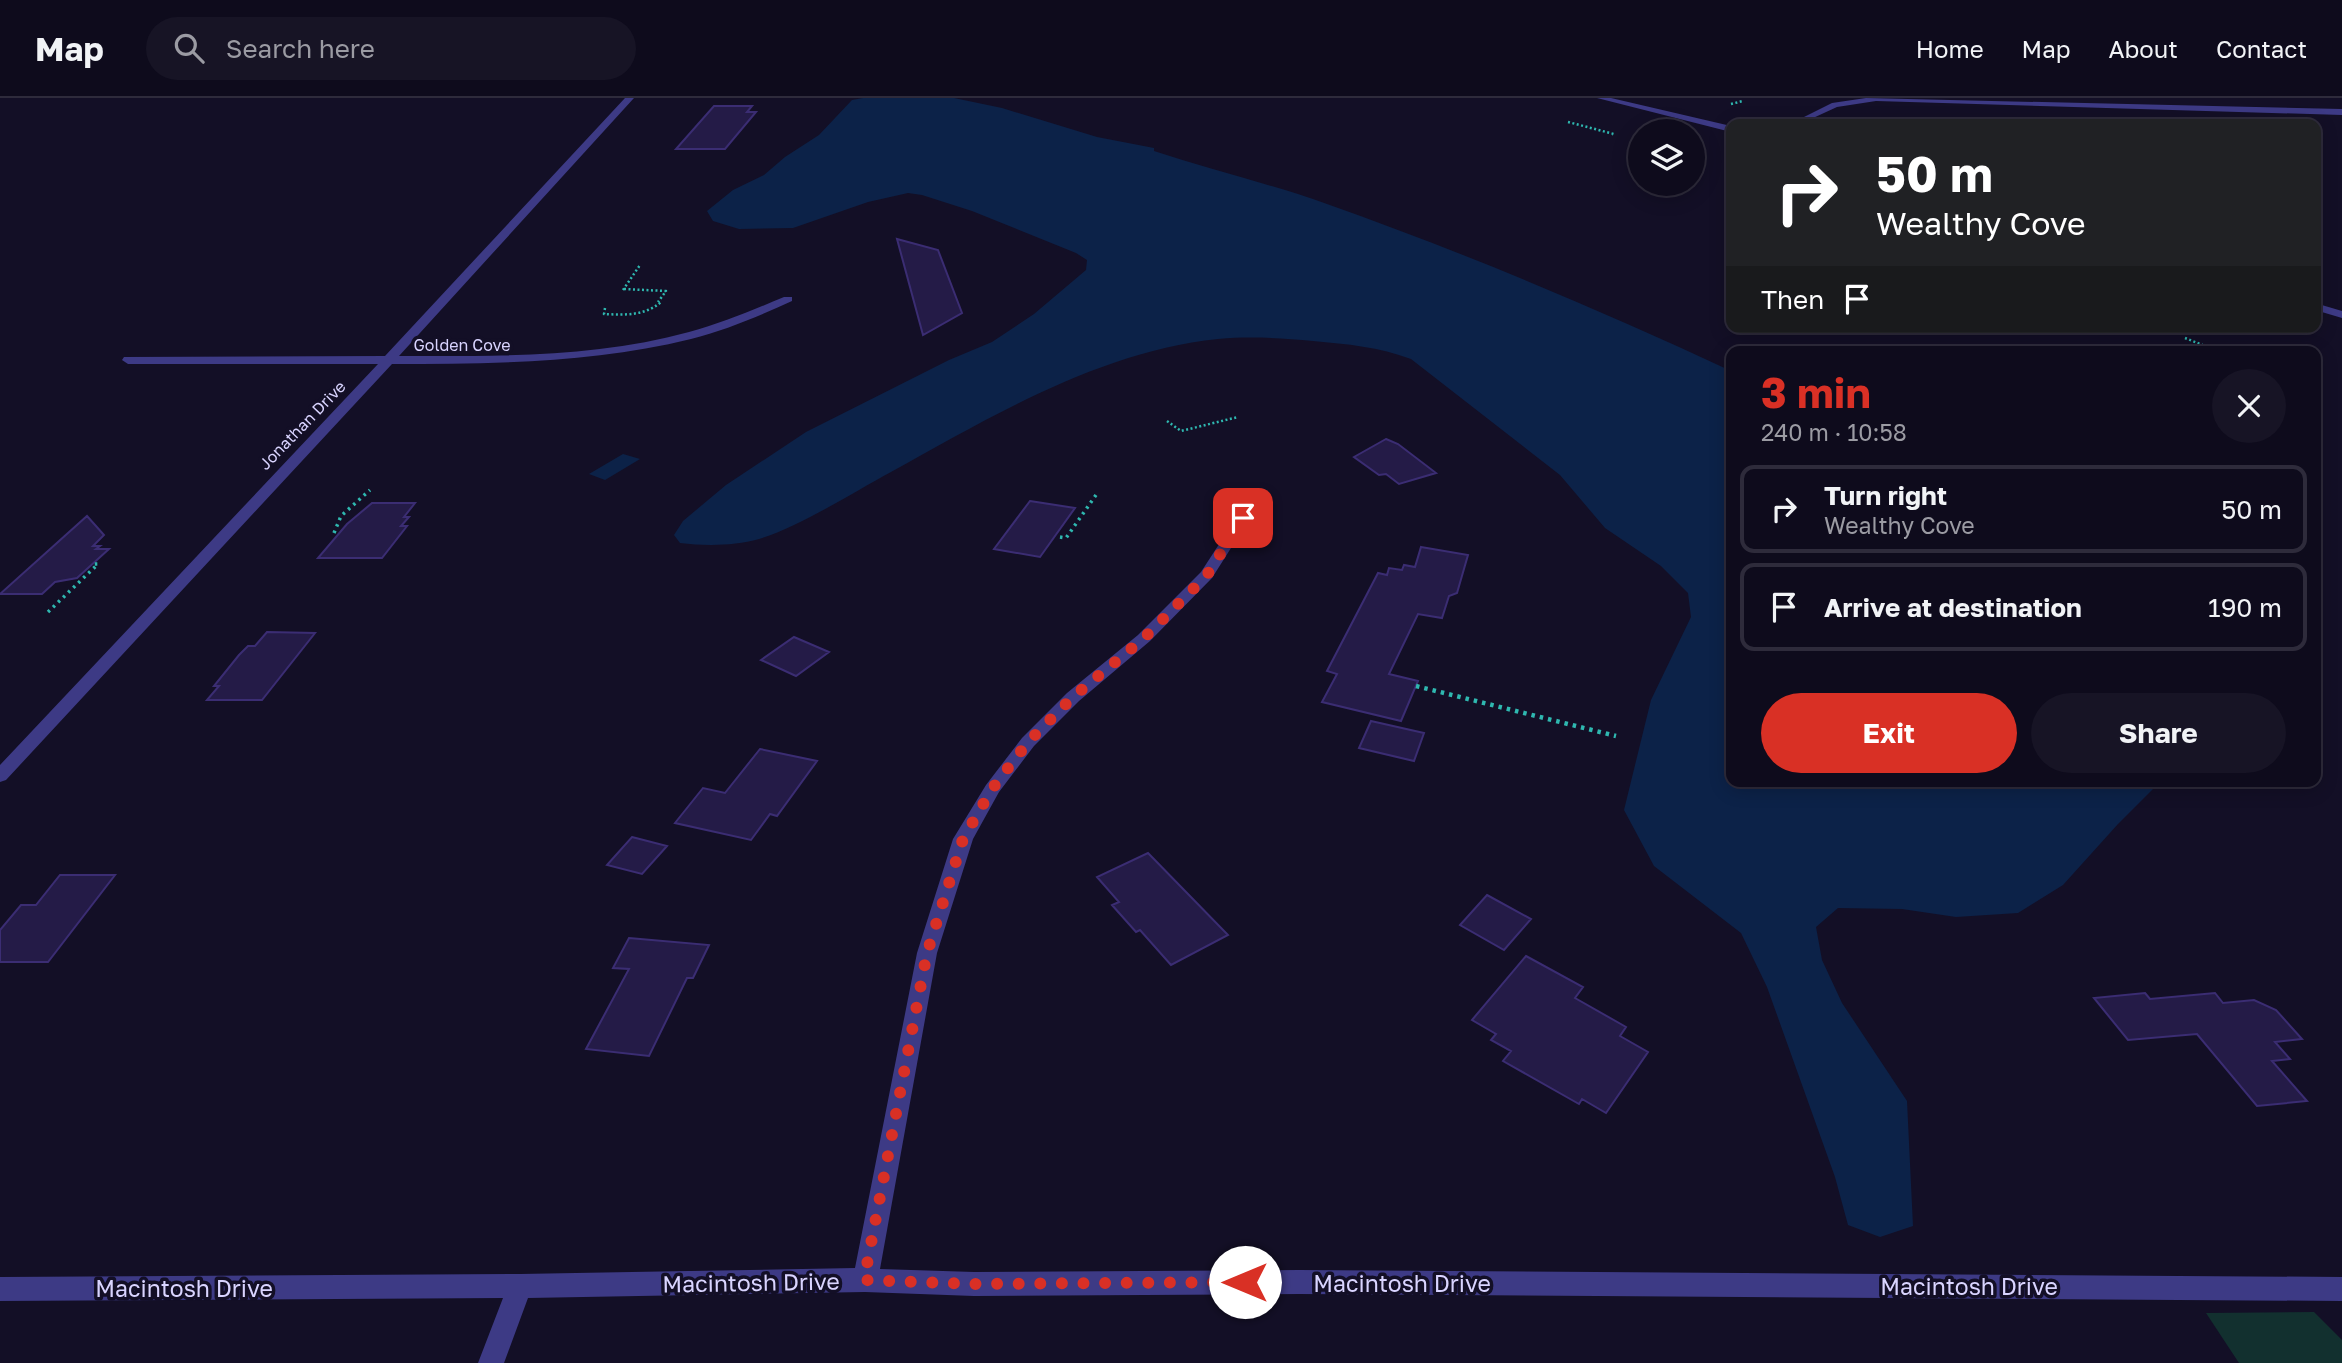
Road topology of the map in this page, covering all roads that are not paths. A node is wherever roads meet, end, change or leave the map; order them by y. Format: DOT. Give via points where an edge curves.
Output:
graph roads {
  1 [pos="630,98"];
  2 [pos="1601,98"];
  3 [pos="2342,112"];
  4 [pos="1805,119"];
  5 [pos="1726,128"];
  6 [pos="788,299"];
  7 [pos="2321,308"];
  8 [pos="2342,315"];
  9 [pos="128,360"];
  10 [pos="389,360"];
  11 [pos="1243,518"];
  12 [pos="0,776"];
  13 [pos="864,1280"];
  14 [pos="520,1286"];
  15 [pos="0,1289"];
  16 [pos="2342,1289"];
  17 [pos="491,1363"];
  1 -- 10 [label="street, Jonathan Drive"];
  2 -- 5 [label="street"];
  3 -- 4 [label="street" via="1892,98 1842,103"];
  6 -- 10 [label="street, Golden Cove" via="724,325 646,346 545,359"];
  7 -- 8 [label="street"];
  9 -- 10 [label="street, Golden Cove"];
  10 -- 12 [label="street, Jonathan Drive"];
  11 -- 13 [label="street" via="1207,575 1028,742 963,839 927,953"];
  13 -- 14 [label="street, Macintosh Drive"];
  13 -- 16 [label="street, Macintosh Drive"];
  14 -- 15 [label="street, Macintosh Drive"];
  14 -- 17 [label="street"];
}
